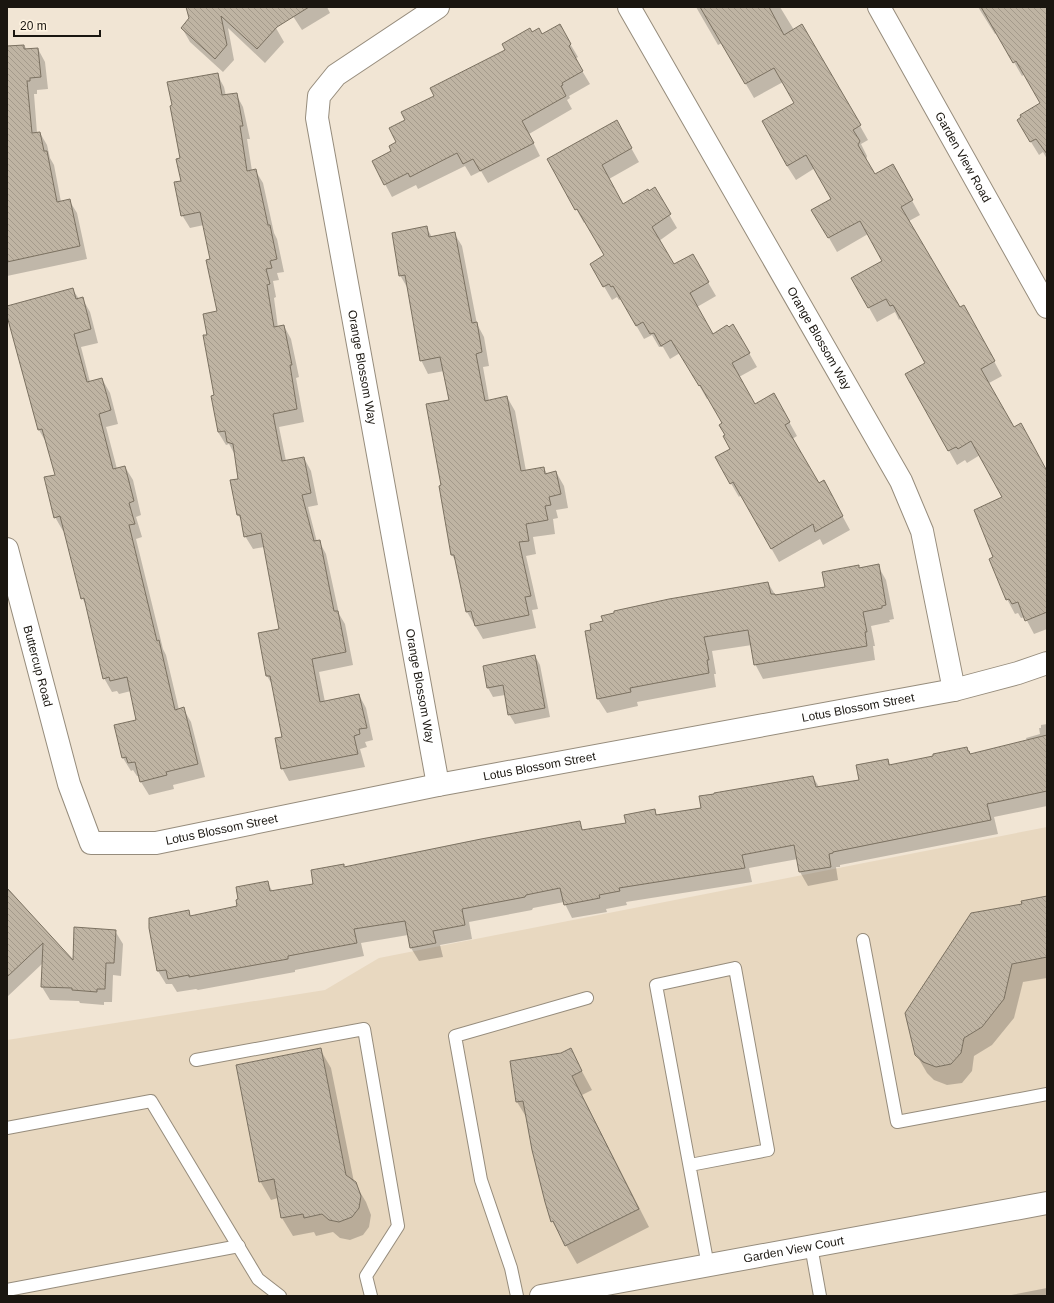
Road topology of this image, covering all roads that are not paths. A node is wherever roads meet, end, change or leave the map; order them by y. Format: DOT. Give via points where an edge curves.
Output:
graph roads {
  1 [pos="438,7"];
  2 [pos="630,7"];
  3 [pos="879,7"];
  4 [pos="1047,307"];
  5 [pos="7,548"];
  6 [pos="1047,663"];
  7 [pos="954,690"];
  8 [pos="68,784"];
  9 [pos="438,785"];
  10 [pos="863,940"];
  11 [pos="587,998"];
  12 [pos="196,1060"];
  13 [pos="1047,1094"];
  14 [pos="7,1128"];
  15 [pos="690,1165"];
  16 [pos="1047,1203"];
  17 [pos="239,1246"];
  18 [pos="811,1246"];
  19 [pos="708,1266"];
  20 [pos="7,1290"];
  21 [pos="591,1292"];
  22 [pos="280,1296"];
  23 [pos="371,1296"];
  24 [pos="517,1296"];
  25 [pos="541,1296"];
  26 [pos="820,1296"];
  1 -- 9 [label="street, Orange Blossom Way" via="336,75 319,96 317,118"];
  2 -- 7 [label="street, Orange Blossom Way" via="902,481 922,531"];
  3 -- 4 [label="street, Garden View Road"];
  5 -- 8 [label="street, Buttercup Road"];
  6 -- 7 [label="street, Lotus Blossom Street"];
  7 -- 9 [label="street, Lotus Blossom Street"];
  8 -- 9 [label="street, Lotus Blossom Street" via="91,843 156,843"];
  10 -- 13 [label="lane" via="897,1122"];
  11 -- 24 [label="lane" via="455,1036 481,1180 511,1268"];
  12 -- 23 [label="lane" via="364,1029 398,1226 366,1276"];
  14 -- 17 [label="lane" via="151,1100"];
  15 -- 15 [label="lane" via="656,985 735,968 768,1150"];
  15 -- 19 [label="lane"];
  16 -- 18 [label="street, Garden View Court"];
  17 -- 20 [label="lane"];
  17 -- 22 [label="lane" via="258,1279"];
  18 -- 19 [label="street, Garden View Court"];
  18 -- 26 [label="lane"];
  19 -- 21 [label="street, Garden View Court"];
  21 -- 25 [label="street, Garden View Court"];
}
